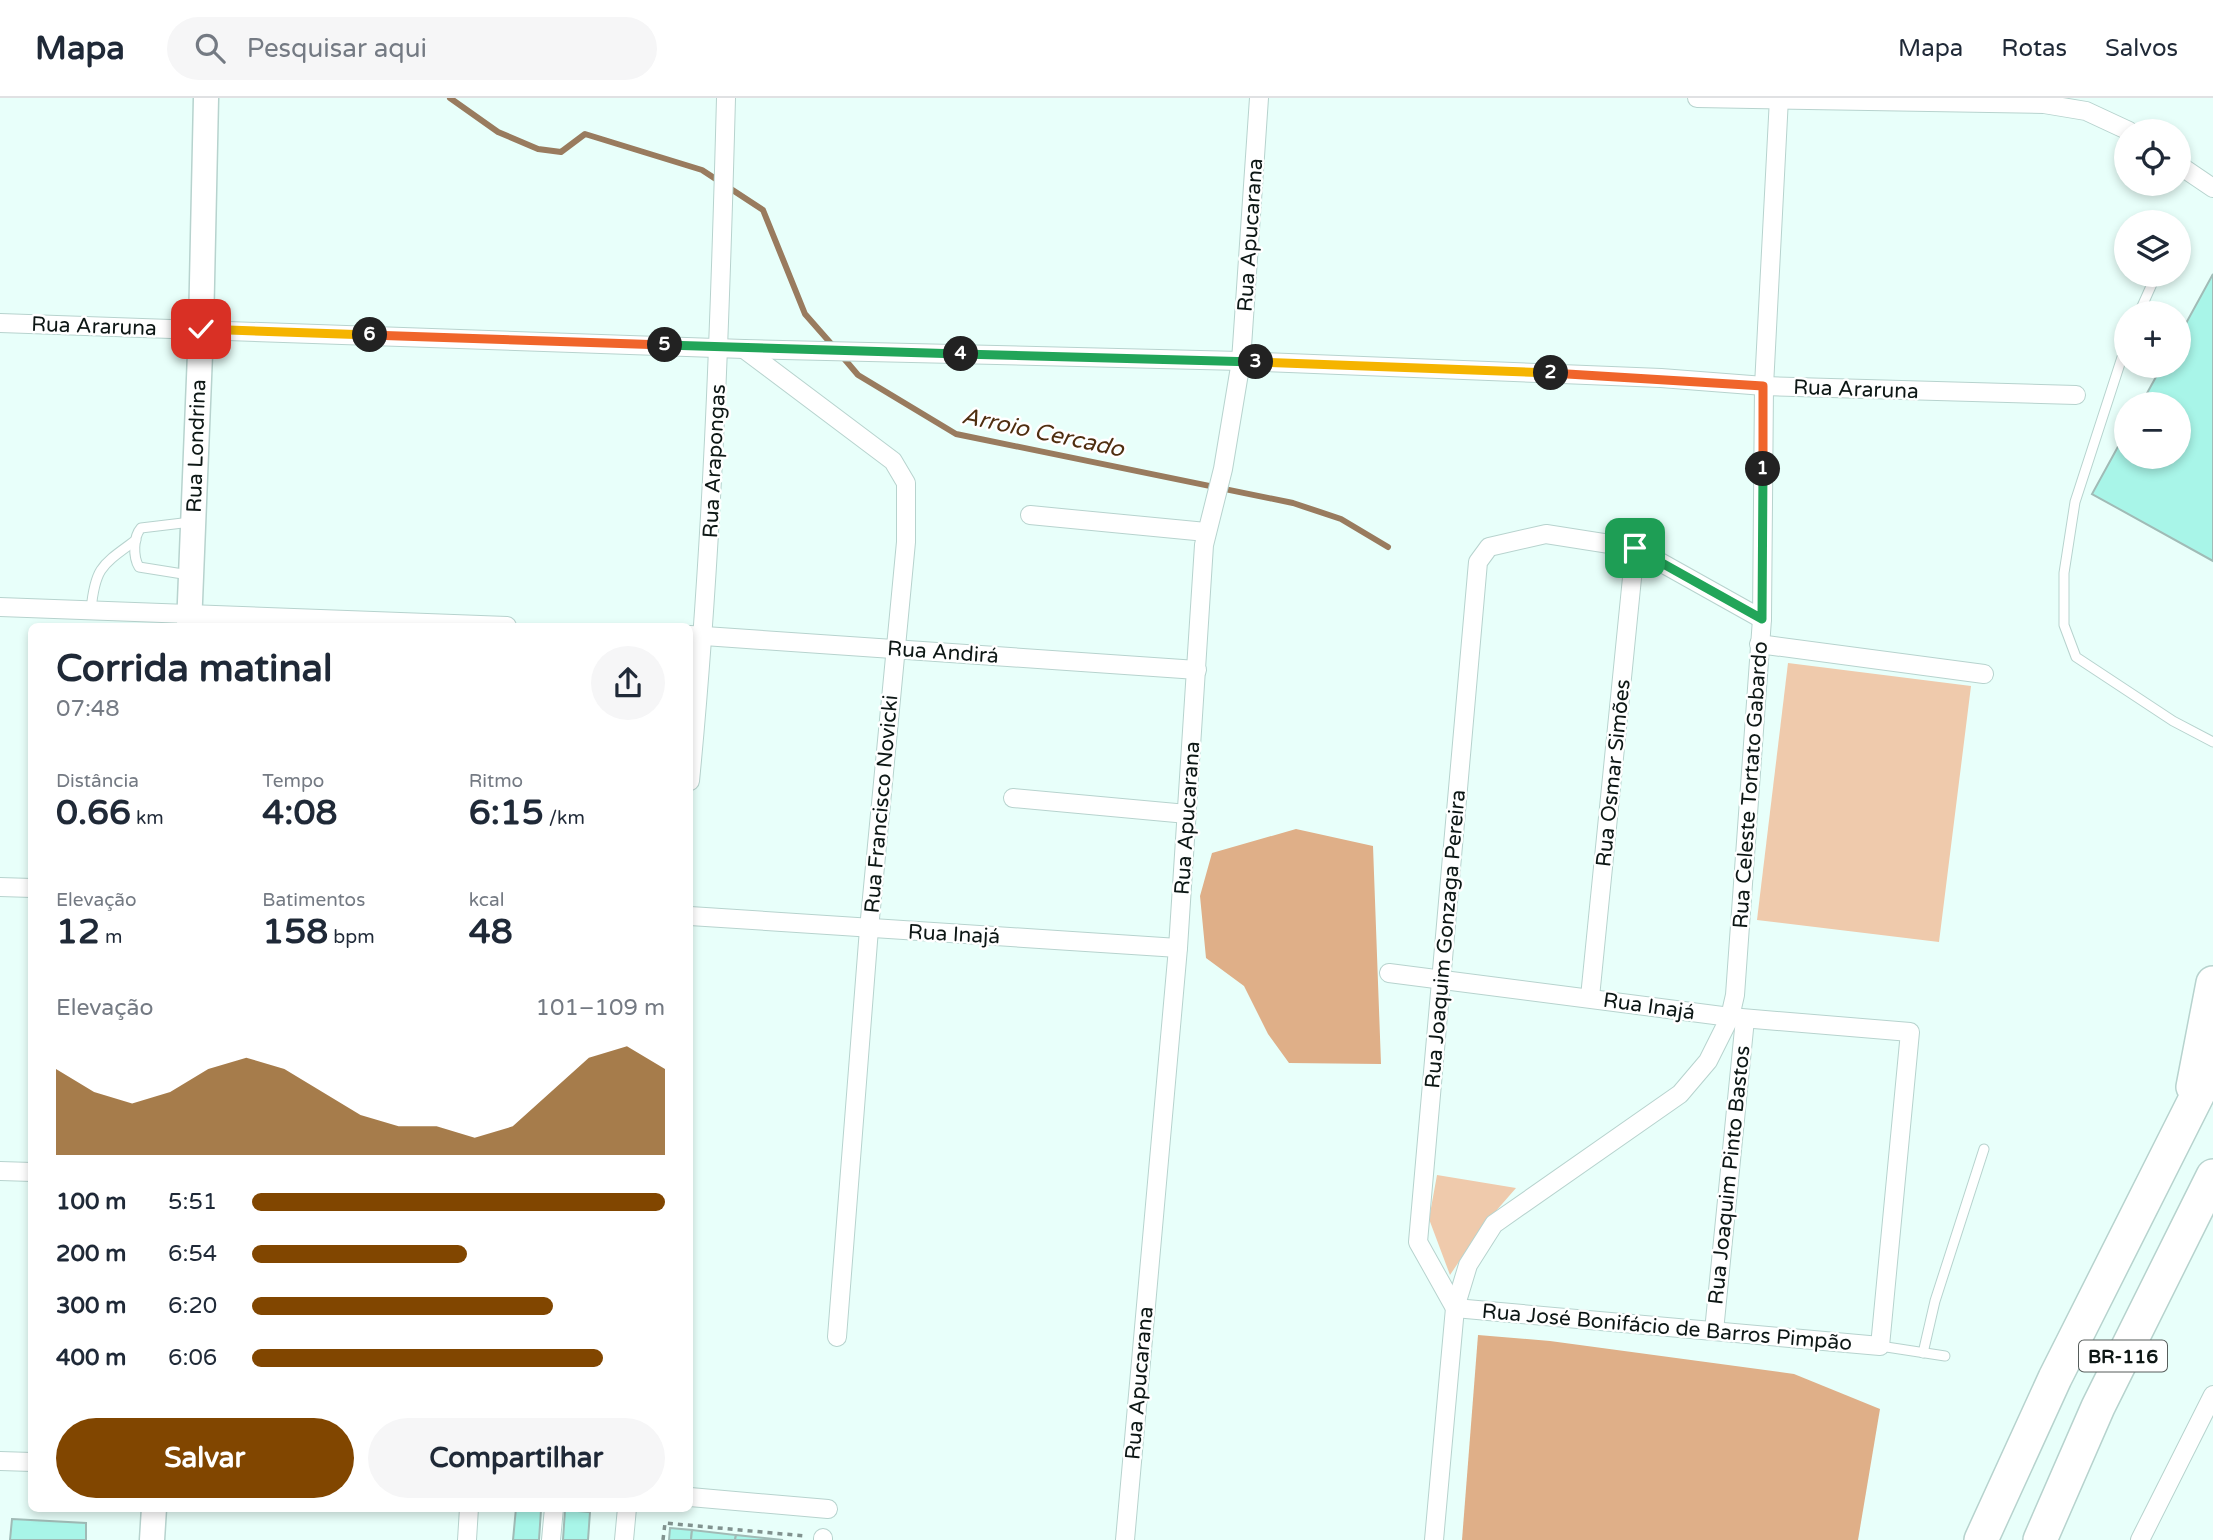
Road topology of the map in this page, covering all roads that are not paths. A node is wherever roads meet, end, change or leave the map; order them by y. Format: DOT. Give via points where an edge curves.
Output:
graph roads {
  1 [pos="206,98"];
  2 [pos="726,98"];
  3 [pos="1259,98"];
  4 [pos="1697,98"];
  5 [pos="1779,99"];
  6 [pos="2114,124"];
  7 [pos="2191,173"];
  8 [pos="2213,188"];
  9 [pos="0,323"];
  10 [pos="201,329"];
  11 [pos="720,347"];
  12 [pos="744,349"];
  13 [pos="1241,362"];
  14 [pos="2115,378"];
  15 [pos="1763,386"];
  16 [pos="2076,395"];
  17 [pos="1030,515"];
  18 [pos="193,522"];
  19 [pos="1206,532"];
  20 [pos="136,540"];
  21 [pos="1635,548"];
  22 [pos="191,575"];
  23 [pos="0,607"];
  24 [pos="91,610"];
  25 [pos="189,619"];
  26 [pos="1762,619"];
  27 [pos="371,623"];
  28 [pos="697,635"];
  29 [pos="1759,644"];
  30 [pos="895,649"];
  31 [pos="1197,670"];
  32 [pos="1984,674"];
  33 [pos="693,718"];
  34 [pos="2213,742"];
  35 [pos="1013,798"];
  36 [pos="1187,814"];
  37 [pos="0,887"];
  38 [pos="28,888"];
  39 [pos="693,916"];
  40 [pos="869,929"];
  41 [pos="1178,948"];
  42 [pos="1388,973"];
  43 [pos="1442,978"];
  44 [pos="2213,983"];
  45 [pos="1590,997"];
  46 [pos="1738,1018"];
  47 [pos="2213,1064"];
  48 [pos="2190,1107"];
  49 [pos="1984,1149"];
  50 [pos="0,1171"];
  51 [pos="28,1172"];
  52 [pos="2213,1176"];
  53 [pos="1455,1308"];
  54 [pos="1714,1331"];
  55 [pos="837,1337"];
  56 [pos="1880,1346"];
  57 [pos="1923,1353"];
  58 [pos="1945,1356"];
  59 [pos="2213,1395"];
  60 [pos="0,1461"];
  61 [pos="28,1462"];
  62 [pos="693,1497"];
  63 [pos="828,1509"];
  64 [pos="154,1512"];
  65 [pos="469,1512"];
  66 [pos="554,1512"];
  67 [pos="627,1512"];
  68 [pos="152,1540"];
  69 [pos="467,1540"];
  70 [pos="551,1540"];
  71 [pos="624,1540"];
  72 [pos="1125,1540"];
  73 [pos="1434,1540"];
  74 [pos="1981,1540"];
  75 [pos="2040,1540"];
  76 [pos="2140,1540"];
  1 -- 10 [label="street, Rua Londrina"];
  2 -- 11 [label="street, Rua Arapongas"];
  3 -- 13 [label="street, Rua Apucarana"];
  4 -- 5 [label="street"];
  5 -- 6 [label="street" via="2044,104 2085,111"];
  5 -- 15 [label="street, Rua Celeste Tortato Gabardo"];
  7 -- 8 [label="street"];
  9 -- 10 [label="street, Rua Araruna"];
  10 -- 11 [label="street, Rua Araruna"];
  10 -- 18 [label="street, Rua Londrina"];
  11 -- 12 [label="street, Rua Araruna"];
  11 -- 28 [label="street, Rua Arapongas"];
  12 -- 13 [label="street, Rua Araruna"];
  12 -- 30 [label="street, Rua Francisco Novicki" via="893,461 906,483 906,542"];
  13 -- 15 [label="street, Rua Araruna"];
  13 -- 19 [label="street, Rua Apucarana" via="1223,469"];
  14 -- 34 [label="lane" via="2074,502 2064,573 2064,625 2076,657"];
  15 -- 16 [label="street, Rua Araruna"];
  15 -- 26 [label="street, Rua Celeste Tortato Gabardo"];
  17 -- 19 [label="street"];
  18 -- 20 [label="lane" via="148,526 137,533"];
  18 -- 22 [label="street, Rua Londrina"];
  19 -- 31 [label="street, Rua Apucarana"];
  20 -- 22 [label="lane" via="134,559 139,567"];
  20 -- 24 [label="lane" via="94,579"];
  21 -- 26 [label="street"];
  21 -- 43 [label="street, Rua Joaquim Gonzaga Pereira" via="1546,534 1489,547 1478,562"];
  21 -- 45 [label="street, Rua Osmar Simões"];
  22 -- 25 [label="street, Rua Londrina"];
  23 -- 24 [label="street"];
  24 -- 25 [label="street"];
  25 -- 27 [label="street"];
  26 -- 29 [label="street, Rua Celeste Tortato Gabardo"];
  28 -- 30 [label="street, Rua Andirá"];
  28 -- 33 [label="street, Rua Arapongas"];
  29 -- 32 [label="street"];
  29 -- 46 [label="street, Rua Celeste Tortato Gabardo" via="1735,995"];
  30 -- 31 [label="street, Rua Andirá"];
  30 -- 40 [label="street, Rua Francisco Novicki"];
  31 -- 36 [label="street, Rua Apucarana"];
  35 -- 36 [label="street"];
  36 -- 41 [label="street, Rua Apucarana"];
  37 -- 38 [label="street"];
  39 -- 40 [label="street, Rua Inajá"];
  40 -- 41 [label="street, Rua Inajá"];
  40 -- 55 [label="street, Rua Francisco Novicki"];
  41 -- 72 [label="street, Rua Apucarana"];
  42 -- 43 [label="street, Rua Inajá"];
  43 -- 45 [label="street, Rua Inajá"];
  43 -- 53 [label="street, Rua Joaquim Gonzaga Pereira" via="1418,1242"];
  44 -- 48 [label="highway"];
  45 -- 46 [label="street, Rua Inajá"];
  46 -- 53 [label="street, Rua Celeste Tortato Gabardo" via="1680,1094 1494,1224 1468,1265"];
  46 -- 54 [label="street, Rua Joaquim Pinto Bastos"];
  46 -- 56 [label="street, Rua Inajá" via="1910,1032"];
  47 -- 48 [label="highway, BR-116"];
  48 -- 74 [label="highway, BR-116" via="2055,1378"];
  49 -- 57 [label="lane" via="1934,1301"];
  50 -- 51 [label="street"];
  52 -- 75 [label="highway, BR-116" via="2098,1407"];
  53 -- 54 [label="street, Rua José Bonifácio de Barros Pimpão"];
  53 -- 73 [label="street, Rua Celeste Tortato Gabardo"];
  54 -- 56 [label="street, Rua José Bonifácio de Barros Pimpão"];
  56 -- 57 [label="lane"];
  57 -- 58 [label="lane"];
  59 -- 76 [label="street"];
  60 -- 61 [label="street"];
  62 -- 63 [label="street"];
  64 -- 68 [label="street"];
  65 -- 69 [label="street"];
  66 -- 70 [label="street"];
  67 -- 71 [label="street"];
}
